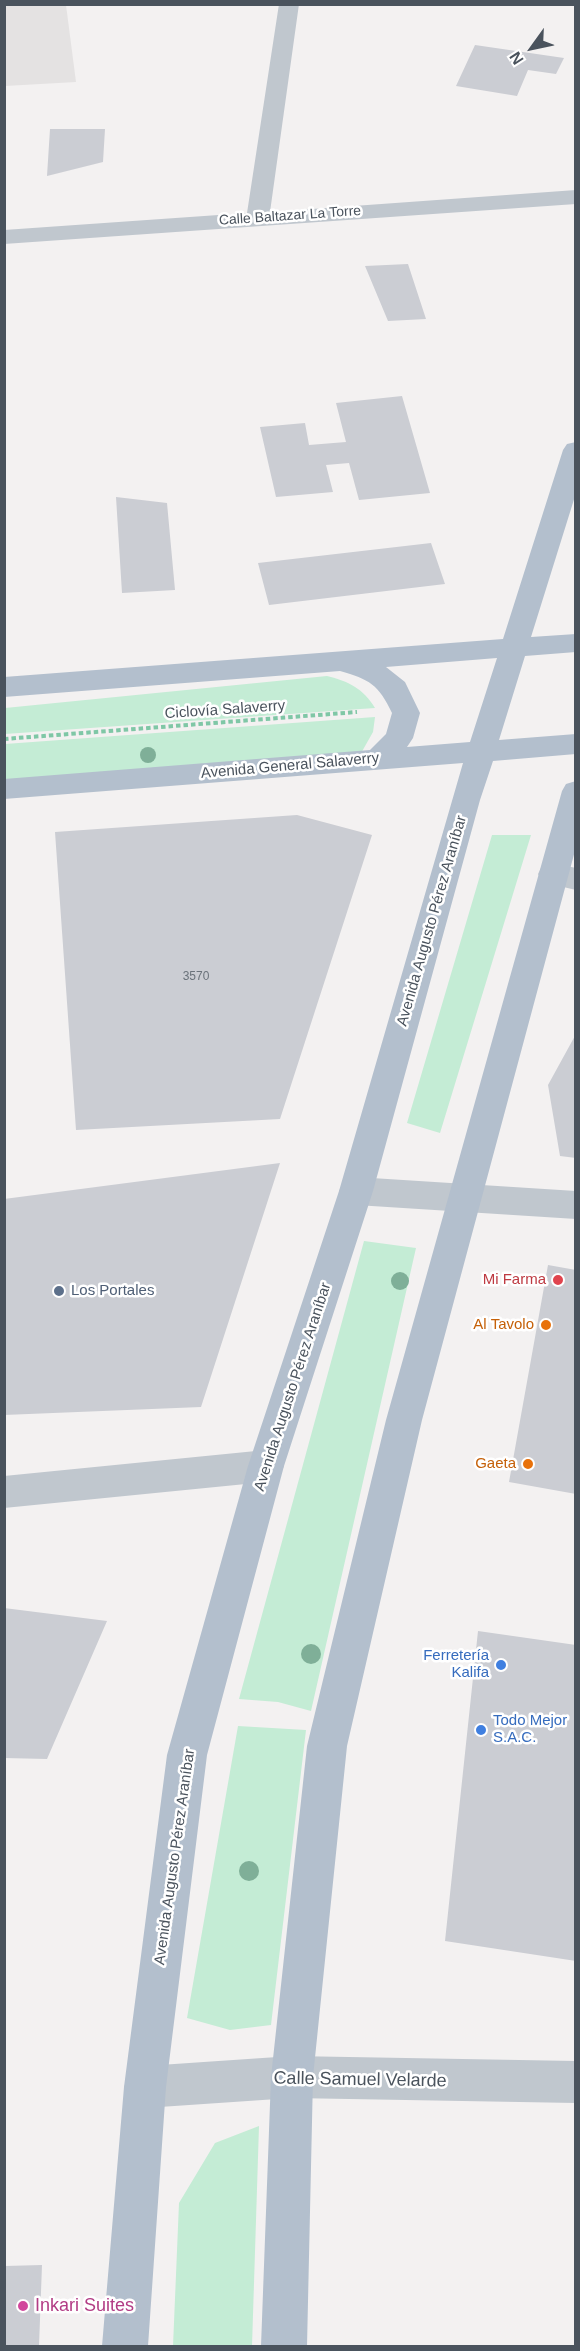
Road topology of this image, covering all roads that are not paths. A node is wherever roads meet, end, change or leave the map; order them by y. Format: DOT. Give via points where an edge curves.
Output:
graph roads {
  1 [pos="289,4"];
  2 [pos="576,197"];
  3 [pos="258,218"];
  4 [pos="4,237"];
  5 [pos="576,450"];
  6 [pos="576,643"];
  7 [pos="514,649"];
  8 [pos="340,662"];
  9 [pos="4,687"];
  10 [pos="576,744"];
  11 [pos="482,751"];
  12 [pos="378,759"];
  13 [pos="4,789"];
  14 [pos="576,791"];
  15 [pos="564,877"];
  16 [pos="356,1191"];
  17 [pos="465,1198"];
  18 [pos="576,1205"];
  19 [pos="266,1466"];
  20 [pos="4,1492"];
  21 [pos="292,2077"];
  22 [pos="576,2082"];
  23 [pos="145,2087"];
  24 [pos="125,2346"];
  25 [pos="284,2346"];
  1 -- 3 [label="street"];
  2 -- 3 [label="street, Calle Baltazar La Torre"];
  3 -- 4 [label="street, Calle Baltazar La Torre"];
  5 -- 7 [label="main road, Avenida Augusto Pérez Araníbar"];
  6 -- 7 [label="main road"];
  7 -- 8 [label="main road"];
  7 -- 11 [label="main road, Avenida Augusto Pérez Araníbar"];
  8 -- 9 [label="main road"];
  8 -- 12 [label="main road" via="372,670 395,689 406,713 399,738"];
  10 -- 11 [label="main road, Avenida General Salaverry"];
  11 -- 12 [label="main road, Avenida General Salaverry"];
  11 -- 16 [label="main road, Avenida Augusto Pérez Araníbar"];
  12 -- 13 [label="main road, Avenida General Salaverry"];
  14 -- 15 [label="main road"];
  15 -- 17 [label="main road"];
  16 -- 17 [label="street"];
  16 -- 19 [label="main road, Avenida Augusto Pérez Araníbar"];
  17 -- 18 [label="street"];
  17 -- 21 [label="main road" via="404,1420 327,1746"];
  19 -- 20 [label="street"];
  19 -- 23 [label="main road, Avenida Augusto Pérez Araníbar" via="187,1755"];
  21 -- 22 [label="street, Calle Samuel Velarde"];
  21 -- 23 [label="street, Calle Samuel Velarde"];
  21 -- 25 [label="main road"];
  23 -- 24 [label="main road, Avenida Augusto Pérez Araníbar"];
}
